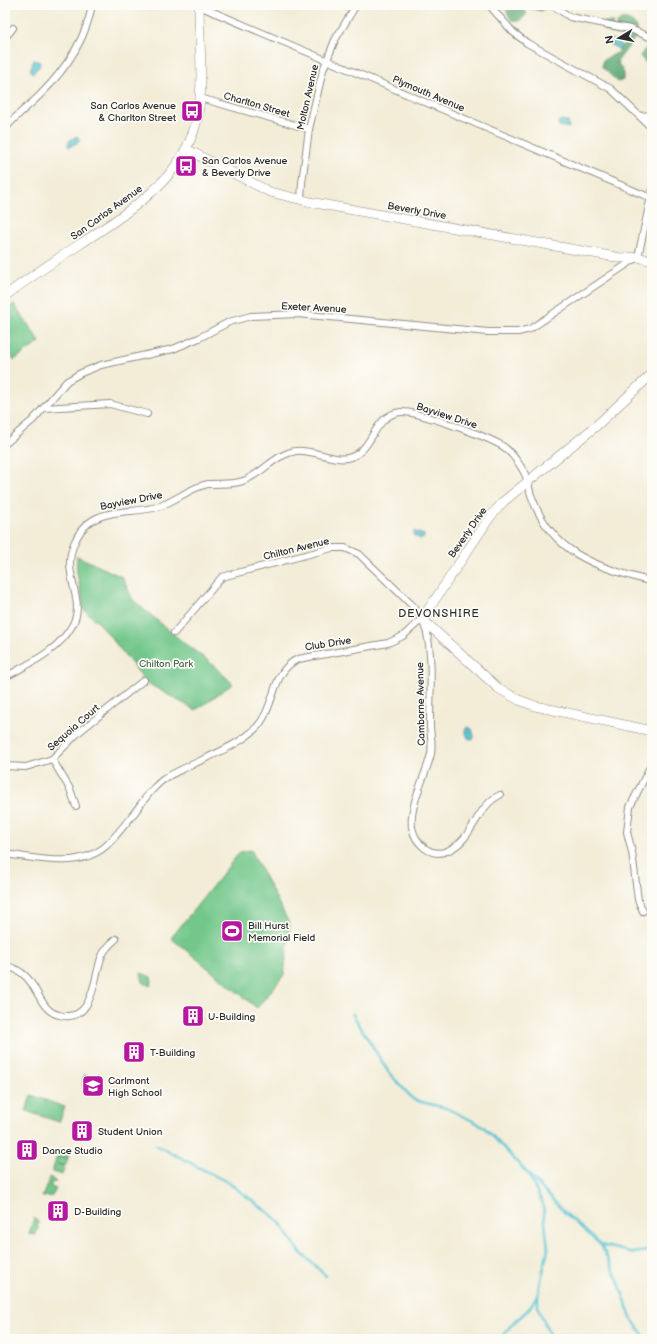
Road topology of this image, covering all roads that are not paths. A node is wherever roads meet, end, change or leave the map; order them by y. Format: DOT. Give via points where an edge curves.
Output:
graph roads {
  1 [pos="92,5"];
  2 [pos="356,5"];
  3 [pos="552,5"];
  4 [pos="199,6"];
  5 [pos="493,6"];
  6 [pos="13,28"];
  7 [pos="5,38"];
  8 [pos="652,38"];
  9 [pos="326,60"];
  10 [pos="200,98"];
  11 [pos="652,115"];
  12 [pos="640,116"];
  13 [pos="652,128"];
  14 [pos="5,129"];
  15 [pos="309,129"];
  16 [pos="186,149"];
  17 [pos="651,195"];
  18 [pos="302,200"];
  19 [pos="638,256"];
  20 [pos="652,261"];
  21 [pos="5,296"];
  22 [pos="652,374"];
  23 [pos="44,408"];
  24 [pos="147,414"];
  25 [pos="5,444"];
  26 [pos="528,480"];
  27 [pos="652,582"];
  28 [pos="422,619"];
  29 [pos="174,633"];
  30 [pos="5,677"];
  31 [pos="144,680"];
  32 [pos="652,731"];
  33 [pos="52,759"];
  34 [pos="652,763"];
  35 [pos="5,766"];
  36 [pos="500,795"];
  37 [pos="76,806"];
  38 [pos="5,854"];
  39 [pos="644,911"];
  40 [pos="116,939"];
  41 [pos="5,966"];
  1 -- 14 [label="street" via="82,38 63,70"];
  2 -- 9 [label="street, Molton Avenue"];
  3 -- 8 [label="street" via="570,17 630,29"];
  4 -- 9 [label="street, Plymouth Avenue"];
  4 -- 10 [label="street, San Carlos Avenue"];
  5 -- 12 [label="street" via="513,32 526,42 600,81"];
  6 -- 7 [label="street"];
  9 -- 15 [label="street, Molton Avenue"];
  9 -- 17 [label="street, Plymouth Avenue"];
  10 -- 15 [label="street, Charlton Street"];
  10 -- 16 [label="street, San Carlos Avenue" via="194,131"];
  11 -- 12 [label="street"];
  12 -- 13 [label="street"];
  15 -- 18 [label="street, Molton Avenue"];
  16 -- 18 [label="street, Beverly Drive" via="270,192"];
  16 -- 21 [label="street, San Carlos Avenue" via="165,180 139,205"];
  17 -- 19 [label="street"];
  18 -- 19 [label="street, Beverly Drive" via="621,258"];
  19 -- 20 [label="street, Beverly Drive"];
  19 -- 23 [label="street, Exeter Avenue" via="530,329 518,332 488,332 298,314 251,316 229,322 173,349 101,365 81,373 67,381"];
  22 -- 26 [label="street, Beverly Drive" via="596,426"];
  23 -- 24 [label="street" via="110,404"];
  23 -- 25 [label="street, Exeter Avenue"];
  26 -- 27 [label="street, Bayview Drive" via="543,523 558,542 581,557 625,575"];
  26 -- 28 [label="street, Beverly Drive" via="490,517"];
  26 -- 30 [label="street, Bayview Drive" via="512,456 498,444 421,416 399,412 383,419 363,448 353,457 340,458 296,451 284,455 244,481 207,484 157,507 102,515 78,535 73,549 70,570 77,604 71,628 46,653"];
  28 -- 29 [label="street, Chilton Avenue" via="414,607 359,554 339,548 222,577"];
  28 -- 32 [label="street" via="498,688 519,700 531,705"];
  28 -- 36 [label="street, Camborne Avenue" via="429,644 432,745 412,819 414,835 427,850 434,853 447,851 463,841 489,802"];
  28 -- 38 [label="street, Club Drive" via="403,636 388,643 298,659 289,664 280,674 268,711 257,727 238,741 161,782 107,845 96,852 76,860 59,861"];
  31 -- 33 [label="street, Sequoia Court" via="79,732"];
  33 -- 35 [label="street, Sequoia Court" via="31,766"];
  33 -- 37 [label="street" via="70,789"];
  34 -- 39 [label="street" via="630,806 627,832 638,900"];
  40 -- 41 [label="street" via="102,957 87,1006 70,1016 58,1015 49,1010 28,978 16,968"];
}
